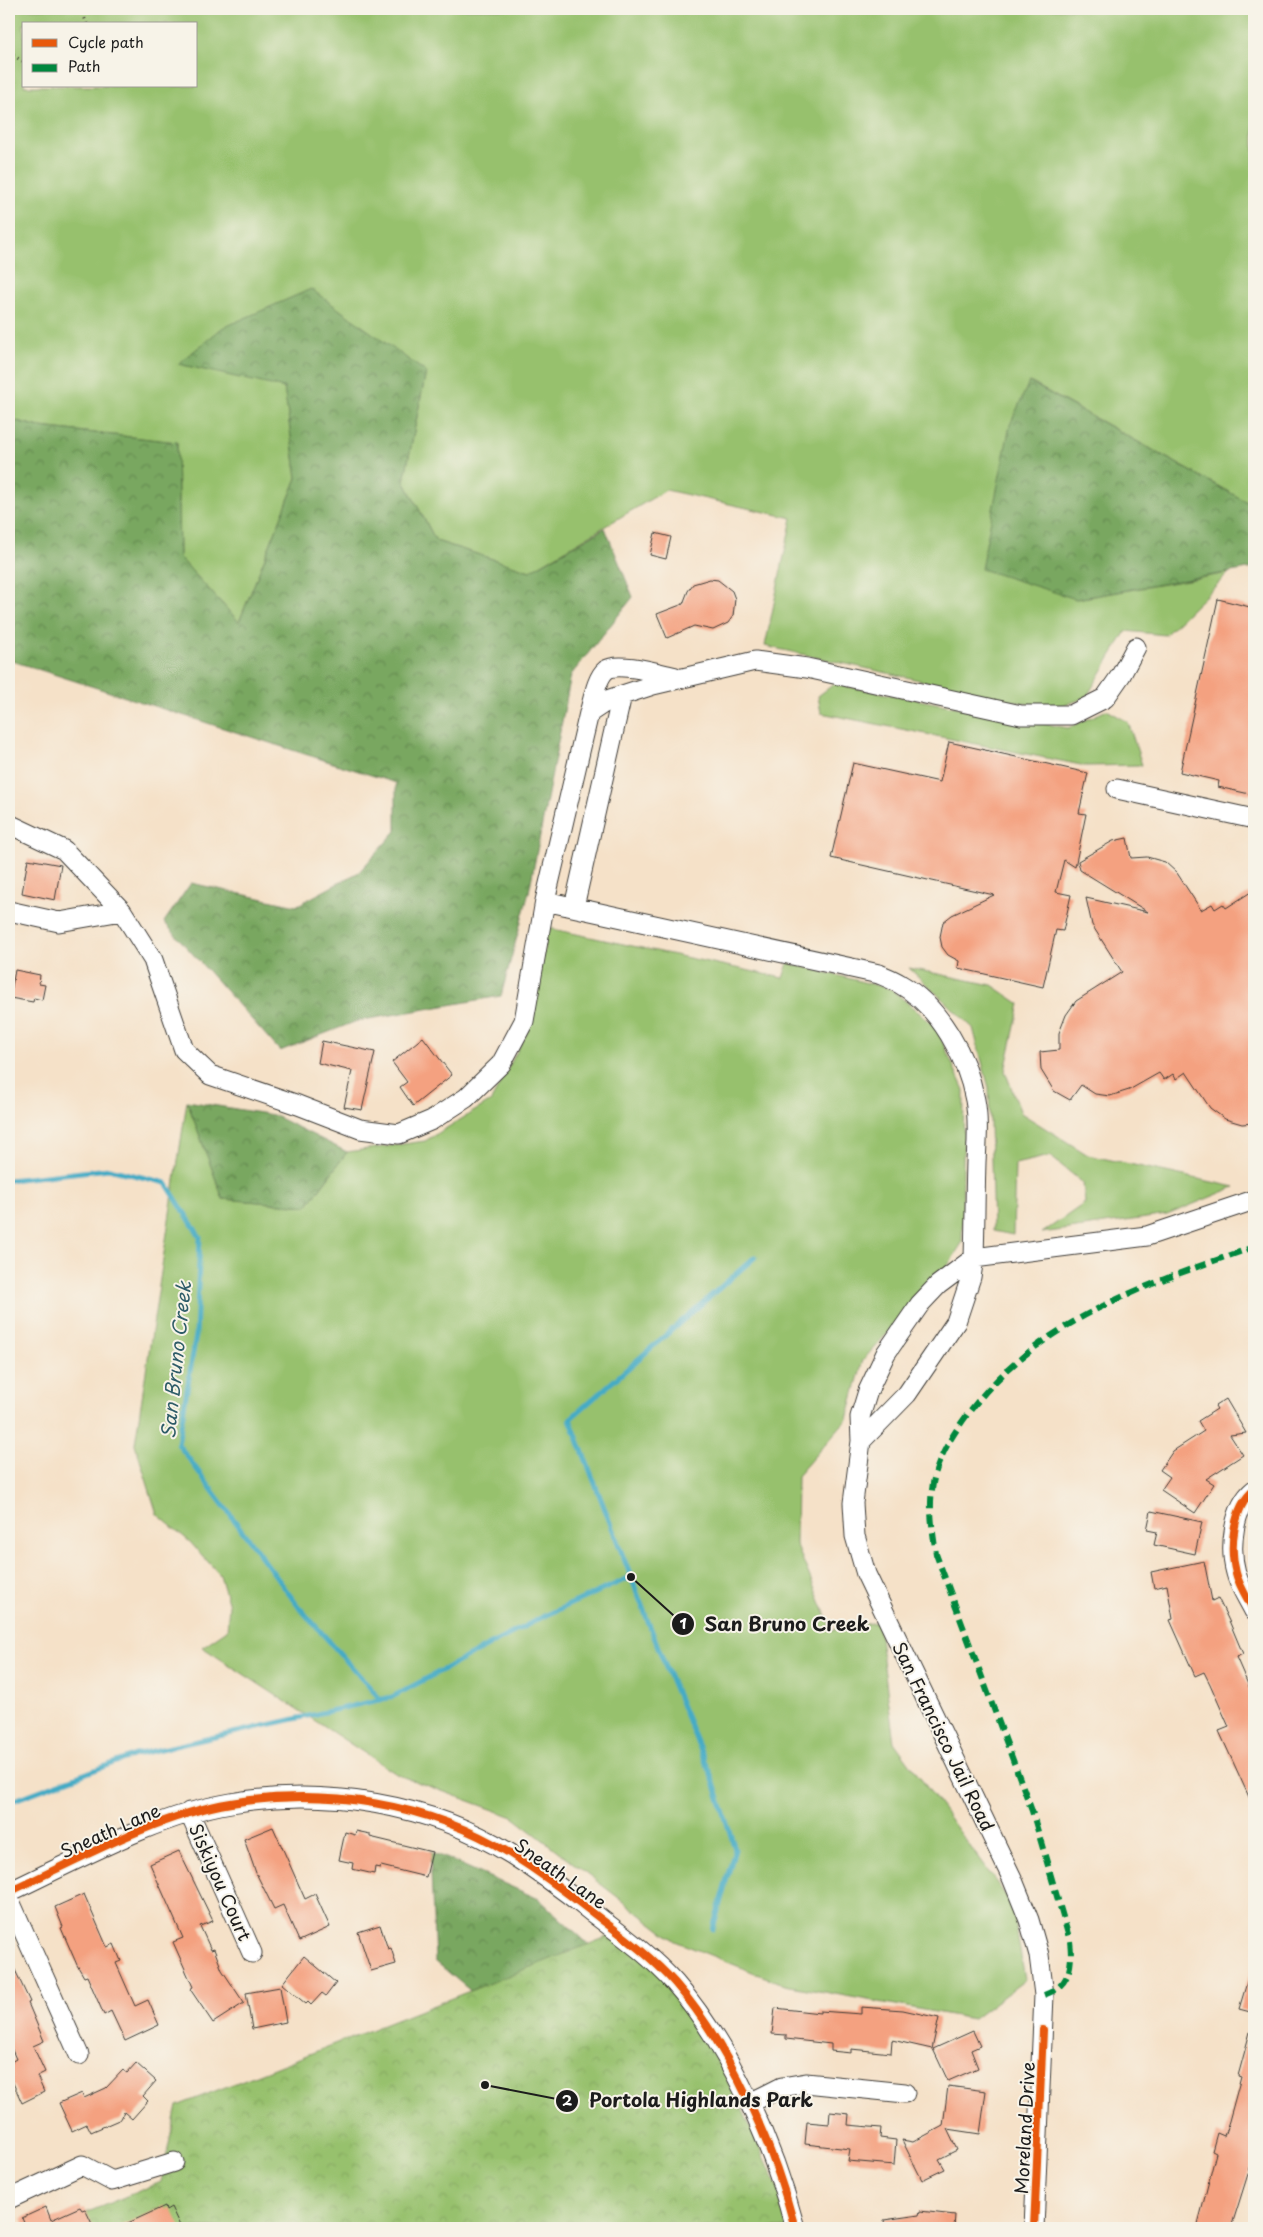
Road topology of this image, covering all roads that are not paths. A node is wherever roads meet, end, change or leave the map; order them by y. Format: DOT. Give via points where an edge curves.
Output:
graph roads {
  1 [pos="1136,647"];
  2 [pos="680,678"];
  3 [pos="622,695"];
  4 [pos="589,713"];
  5 [pos="1117,789"];
  6 [pos="1254,819"];
  7 [pos="9,824"];
  8 [pos="545,901"];
  9 [pos="574,907"];
  10 [pos="9,911"];
  11 [pos="122,911"];
  12 [pos="1254,1200"];
  13 [pos="974,1258"];
  14 [pos="861,1441"];
  15 [pos="1254,1490"];
  16 [pos="1254,1611"];
  17 [pos="189,1812"];
  18 [pos="9,1892"];
  19 [pos="9,1899"];
  20 [pos="252,1953"];
  21 [pos="1044,2030"];
  22 [pos="79,2056"];
  23 [pos="904,2093"];
  24 [pos="750,2104"];
  25 [pos="174,2162"];
  26 [pos="9,2199"];
  27 [pos="795,2228"];
  28 [pos="1034,2228"];
  1 -- 2 [label="street" via="1105,698 1070,714 1021,715 807,668 755,661"];
  2 -- 3 [label="street"];
  2 -- 4 [label="street" via="630,668 613,668 606,671 598,684"];
  3 -- 4 [label="street"];
  3 -- 9 [label="street"];
  4 -- 8 [label="street"];
  5 -- 6 [label="street"];
  7 -- 11 [label="street" via="64,850"];
  8 -- 9 [label="street"];
  8 -- 11 [label="street" via="524,1021 500,1064 466,1098 432,1120 399,1134 360,1129 210,1075 184,1050 153,960"];
  9 -- 13 [label="street" via="879,974 901,984 921,1000 956,1044 975,1101"];
  10 -- 11 [label="street" via="59,922"];
  12 -- 13 [label="street" via="1147,1236"];
  13 -- 14 [label="street" via="956,1322 907,1394"];
  13 -- 14 [label="street, San Francisco Jail Road" via="938,1285 920,1304 886,1353 860,1417"];
  14 -- 21 [label="street, San Francisco Jail Road" via="853,1503 854,1536 866,1574 1012,1878 1028,1920 1041,1971"];
  15 -- 16 [label="street" via="1246,1497 1232,1534 1236,1573"];
  17 -- 18 [label="street, Sneath Lane"];
  17 -- 20 [label="street, Siskiyou Court"];
  17 -- 24 [label="street, Sneath Lane" via="268,1798 353,1800 393,1806 434,1818 509,1852 645,1953 674,1983 702,2019"];
  19 -- 22 [label="street"];
  21 -- 28 [label="street, Moreland Drive"];
  23 -- 24 [label="street" via="806,2083 782,2088"];
  24 -- 27 [label="street, Sneath Lane" via="772,2156"];
  25 -- 26 [label="street" via="112,2181 82,2165"];
}
